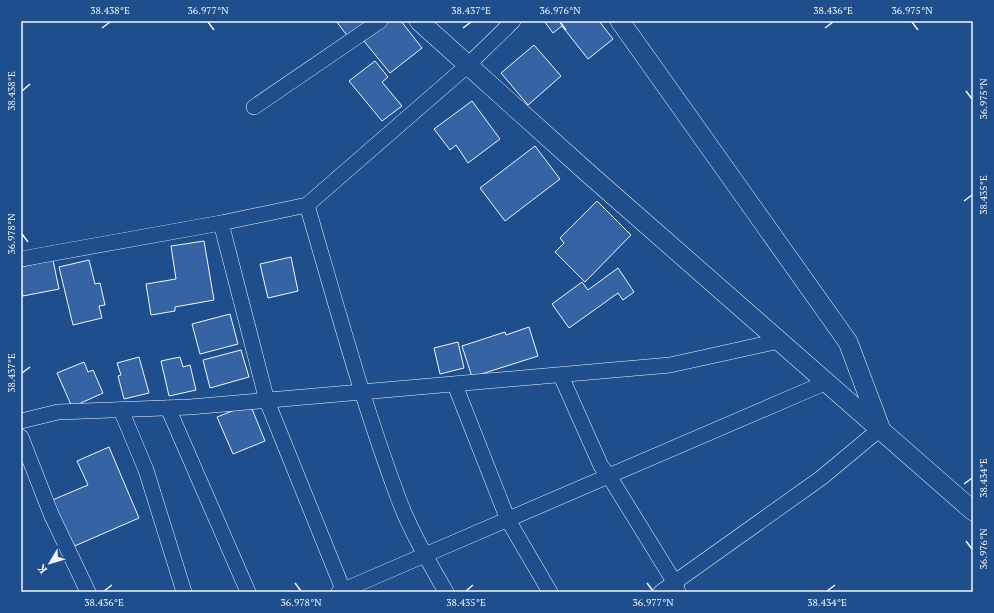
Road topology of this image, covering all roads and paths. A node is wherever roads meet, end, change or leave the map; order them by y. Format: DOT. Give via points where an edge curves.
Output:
graph roads {
  1 [pos="380,21"];
  2 [pos="419,21"];
  3 [pos="512,21"];
  4 [pos="620,21"];
  5 [pos="468,65"];
  6 [pos="254,107"];
  7 [pos="307,205"];
  8 [pos="222,223"];
  9 [pos="21,259"];
  10 [pos="780,341"];
  11 [pos="561,376"];
  12 [pos="827,382"];
  13 [pos="455,385"];
  14 [pos="363,393"];
  15 [pos="267,401"];
  16 [pos="168,408"];
  17 [pos="121,410"];
  18 [pos="21,421"];
  19 [pos="880,429"];
  20 [pos="21,437"];
  21 [pos="609,476"];
  22 [pos="973,511"];
  23 [pos="508,520"];
  24 [pos="425,555"];
  25 [pos="677,588"];
  26 [pos="342,591"];
  27 [pos="88,592"];
  28 [pos="184,592"];
  29 [pos="248,592"];
  30 [pos="446,592"];
  31 [pos="550,592"];
  32 [pos="661,592"];
  1 -- 6 [label="street"];
  2 -- 5 [label="street"];
  3 -- 5 [label="street"];
  4 -- 19 [label="street" via="848,342"];
  5 -- 7 [label="street"];
  5 -- 10 [label="street" via="588,174"];
  7 -- 8 [label="street"];
  7 -- 14 [label="street"];
  8 -- 9 [label="street"];
  8 -- 15 [label="street"];
  10 -- 11 [label="street" via="670,366"];
  10 -- 12 [label="street"];
  11 -- 13 [label="street"];
  11 -- 21 [label="street" via="601,466"];
  12 -- 19 [label="street"];
  12 -- 21 [label="street"];
  13 -- 14 [label="street"];
  13 -- 23 [label="street"];
  14 -- 15 [label="street"];
  14 -- 24 [label="street" via="400,501"];
  15 -- 16 [label="street"];
  15 -- 26 [label="street"];
  16 -- 17 [label="street"];
  16 -- 29 [label="street"];
  17 -- 18 [label="street" via="58,412"];
  17 -- 28 [label="street" via="146,470"];
  19 -- 22 [label="street"];
  19 -- 25 [label="street" via="822,478"];
  20 -- 27 [label="street" via="51,514"];
  21 -- 23 [label="street"];
  21 -- 25 [label="street"];
  23 -- 24 [label="street"];
  23 -- 31 [label="street"];
  24 -- 26 [label="street"];
  24 -- 30 [label="street"];
  25 -- 32 [label="street"];
}
